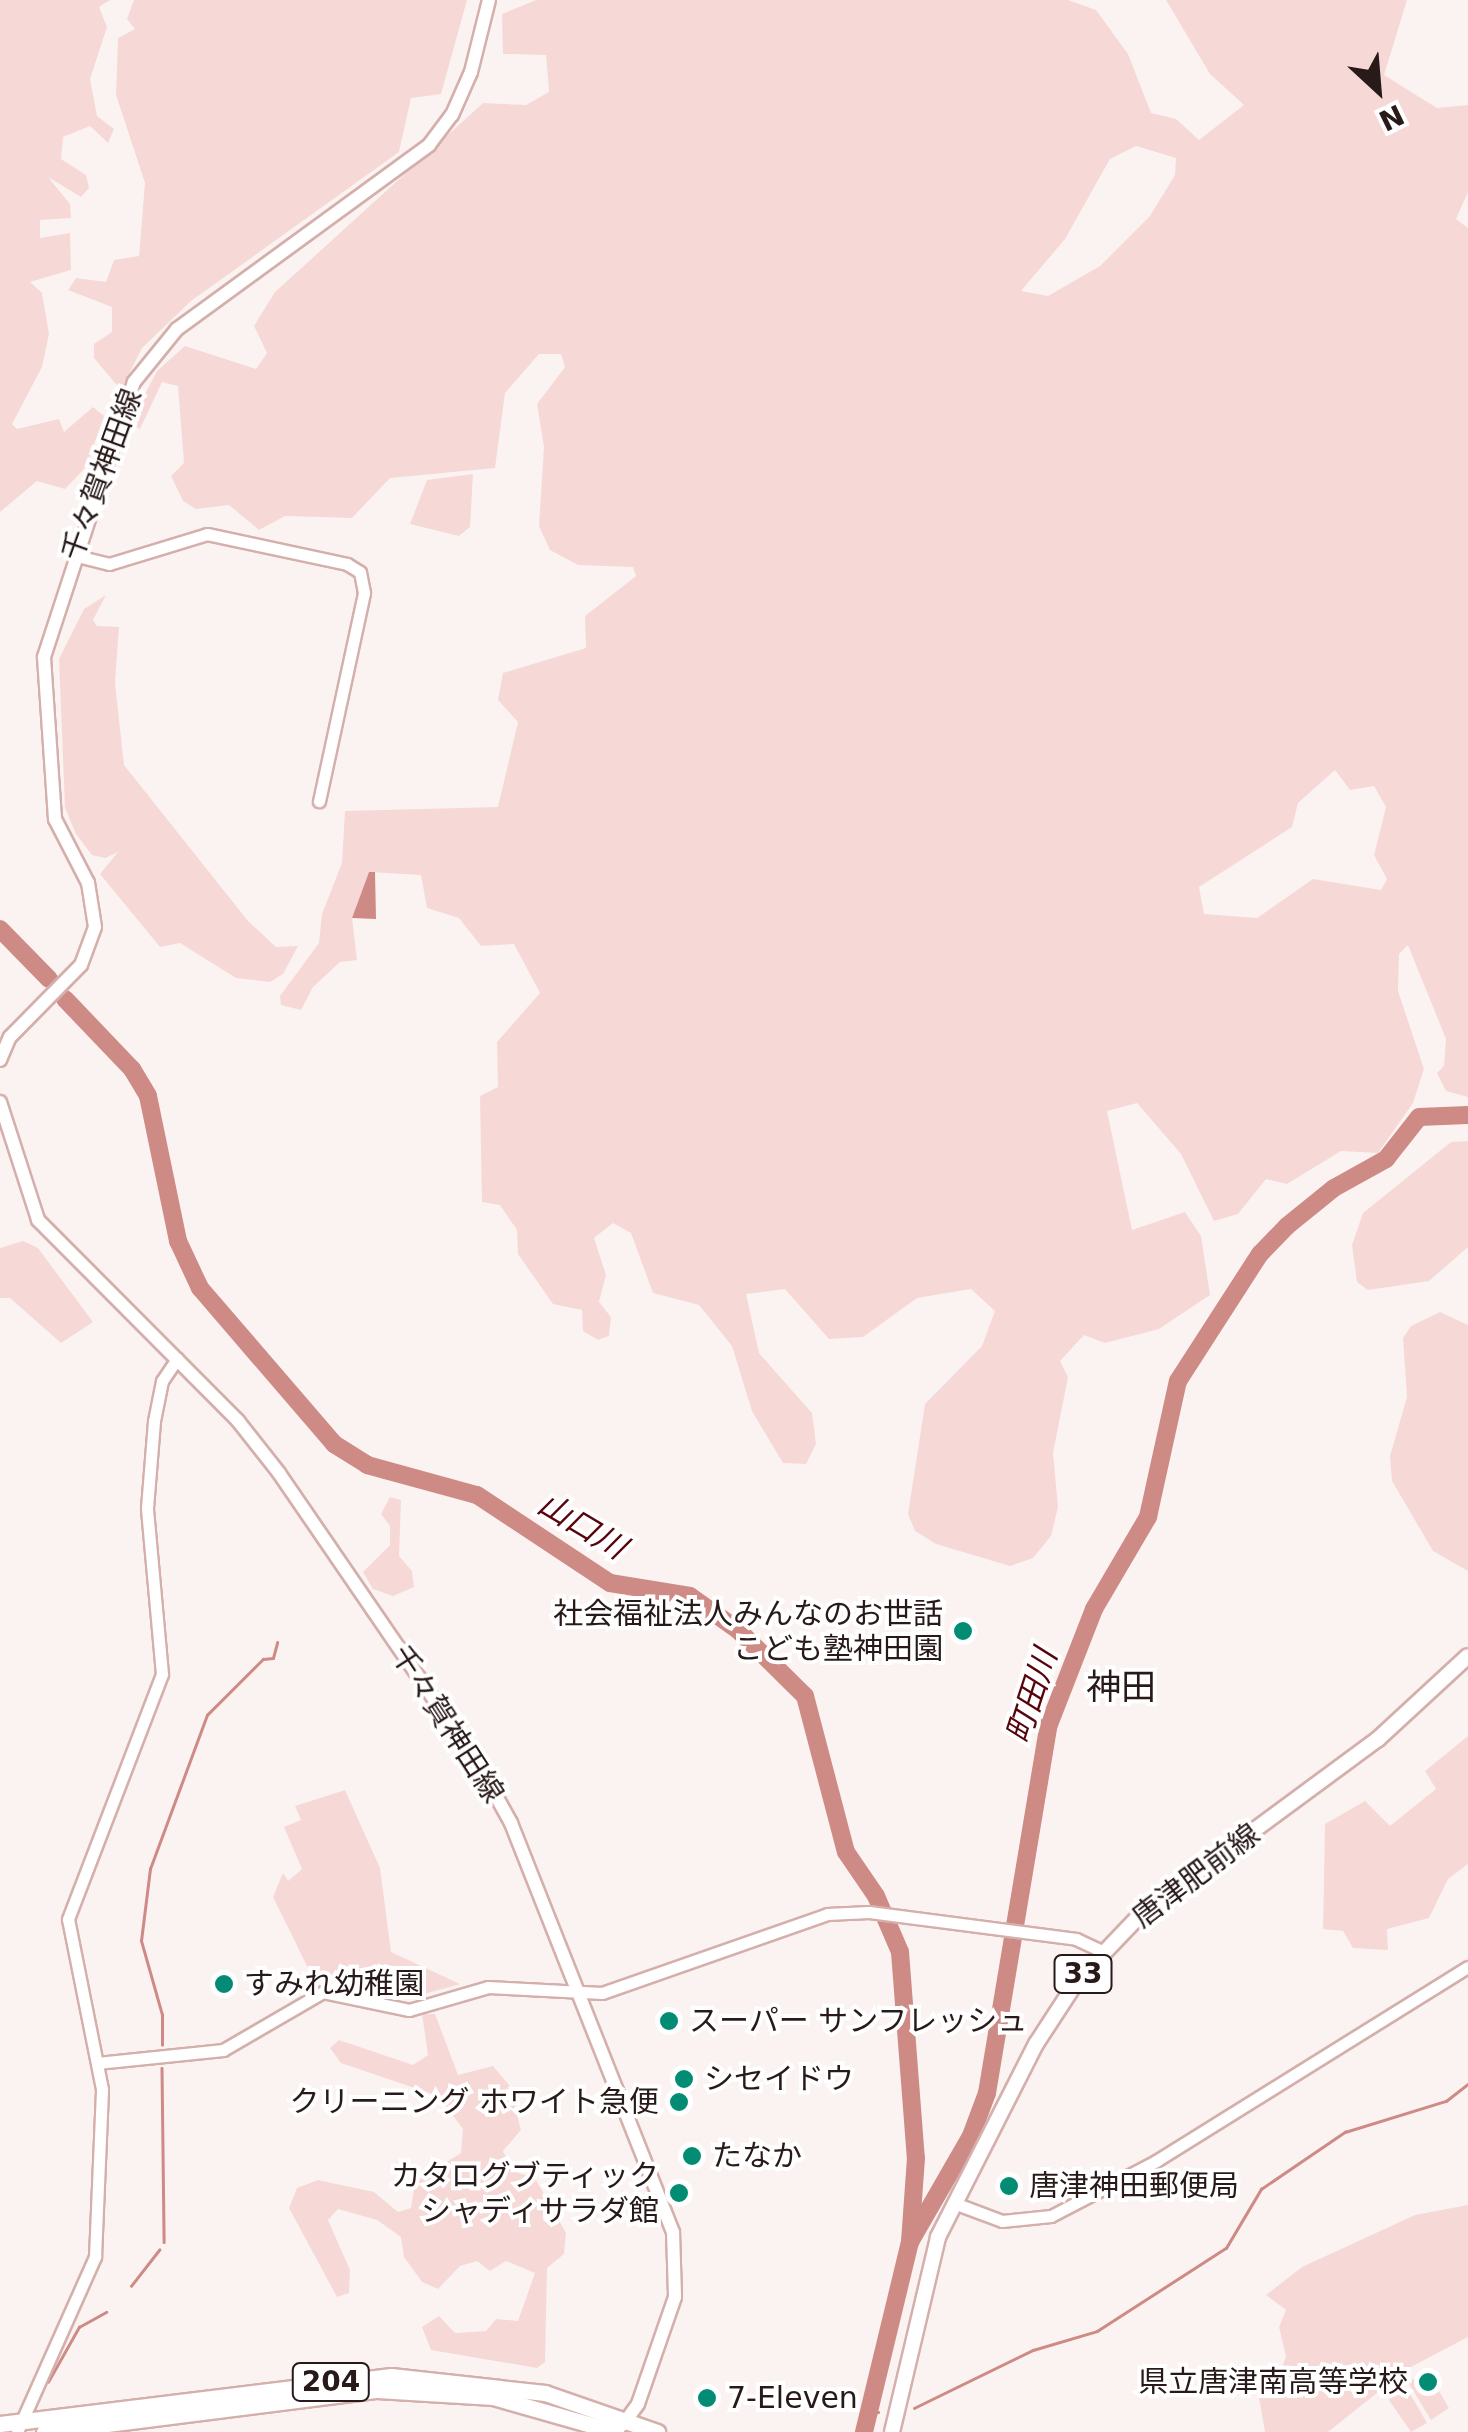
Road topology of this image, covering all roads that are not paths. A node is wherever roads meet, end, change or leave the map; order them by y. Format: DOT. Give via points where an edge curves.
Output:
graph roads {
  1 [pos="489,0"];
  2 [pos="72,555"];
  3 [pos="319,801"];
  4 [pos="0,1060"];
  5 [pos="0,1102"];
  6 [pos="177,1359"];
  7 [pos="1468,1656"];
  8 [pos="1102,1952"];
  9 [pos="1468,1967"];
  10 [pos="582,1995"];
  11 [pos="97,2063"];
  12 [pos="954,2202"];
  13 [pos="630,2421"];
  14 [pos="0,2424"];
  15 [pos="19,2427"];
  16 [pos="614,2431"];
  17 [pos="44,2432"];
  18 [pos="657,2432"];
  19 [pos="892,2432"];
  1 -- 2 [label="main road, 千々賀神田線" via="471,72 452,115 428,145 149,356"];
  2 -- 3 [label="street" via="109,564 207,534 360,572 364,593"];
  2 -- 4 [label="main road, 千々賀神田線" via="48,634 48,745 54,819 88,883 95,927 81,965 10,1037"];
  5 -- 6 [label="main road, 千々賀神田線" via="38,1220"];
  6 -- 10 [label="main road, 千々賀神田線" via="279,1473 480,1767"];
  6 -- 11 [label="street" via="162,1381 147,1508 162,1674 68,1919"];
  7 -- 8 [label="main road, 唐津肥前線 / 33" via="1393,1727 1163,1896"];
  8 -- 10 [label="street" via="1076,1939 870,1912 827,1914"];
  8 -- 12 [label="main road, 唐津肥前線 / 33" via="1036,2044"];
  9 -- 12 [label="street" via="1156,2161 1050,2216 1002,2221"];
  10 -- 11 [label="street" via="488,1987 409,2010 323,1992 223,2050"];
  10 -- 13 [label="main road, 千々賀神田線" via="665,2209 677,2261 666,2325"];
  11 -- 15 [label="street" via="95,2257 84,2294"];
  12 -- 19 [label="main road, 唐津肥前線 / 33" via="924,2279"];
  13 -- 15 [label="highway, 204" via="515,2387 392,2376"];
  13 -- 16 [label="main road"];
  13 -- 18 [label="highway, 204"];
  14 -- 15 [label="highway, 204"];
  16 -- 17 [label="highway, 204" via="493,2397 376,2390"];
}
